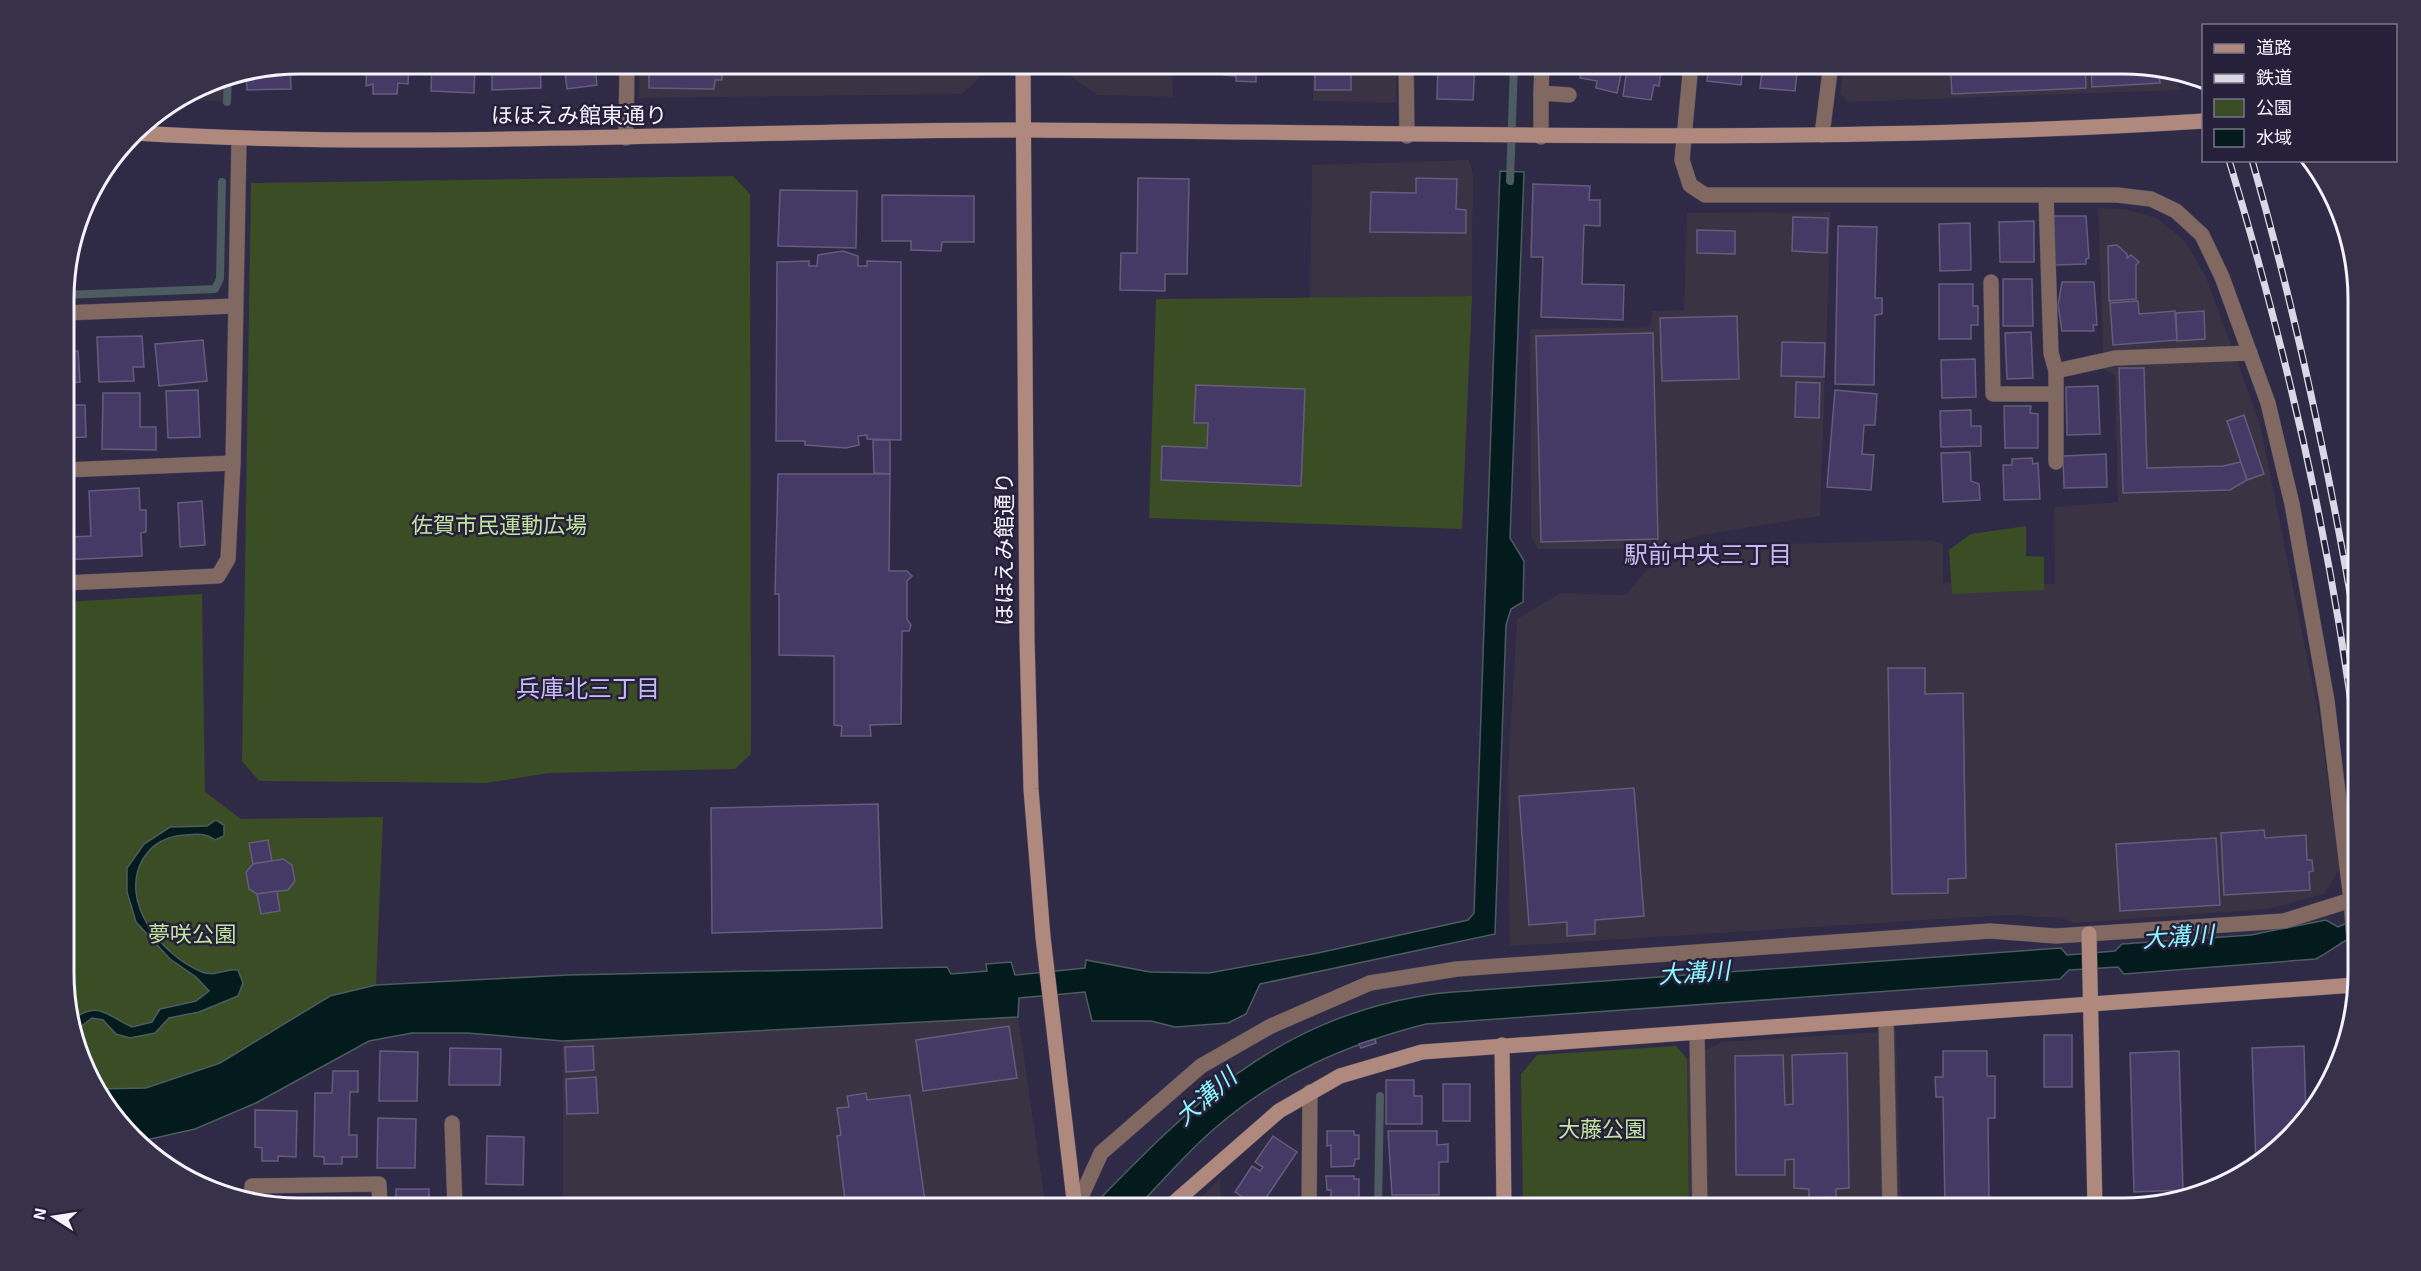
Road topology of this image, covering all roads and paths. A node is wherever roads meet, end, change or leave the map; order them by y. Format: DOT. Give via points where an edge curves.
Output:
graph roads {
  1 [pos="627,74"];
  2 [pos="1023,74"];
  3 [pos="1406,74"];
  4 [pos="1542,74"];
  5 [pos="1690,74"];
  6 [pos="1830,74"];
  7 [pos="1541,93"];
  8 [pos="1569,95"];
  9 [pos="2198,122"];
  10 [pos="1023,130"];
  11 [pos="145,134"];
  12 [pos="1822,135"];
  13 [pos="1407,136"];
  14 [pos="1535,137"];
  15 [pos="626,138"];
  16 [pos="1683,138"];
  17 [pos="239,139"];
  18 [pos="2046,195"];
  19 [pos="1991,282"];
  20 [pos="235,306"];
  21 [pos="74,313"];
  22 [pos="2250,353"];
  23 [pos="2055,371"];
  24 [pos="2055,394"];
  25 [pos="2055,462"];
  26 [pos="233,463"];
  27 [pos="74,470"];
  28 [pos="74,583"];
  29 [pos="2348,875"];
  30 [pos="2348,901"];
  31 [pos="2089,939"];
  32 [pos="2347,986"];
  33 [pos="2091,1005"];
  34 [pos="1886,1019"];
  35 [pos="1697,1032"];
  36 [pos="1502,1045"];
  37 [pos="1310,1092"];
  38 [pos="452,1123"];
  39 [pos="251,1192"];
  40 [pos="380,1198"];
  41 [pos="455,1198"];
  42 [pos="1074,1198"];
  43 [pos="1080,1198"];
  44 [pos="1179,1198"];
  45 [pos="1309,1198"];
  46 [pos="1504,1198"];
  47 [pos="1700,1198"];
  48 [pos="1890,1198"];
  49 [pos="2095,1198"];
  1 -- 15 [label="street"];
  2 -- 10 [label="street, ほほえみ館通り"];
  3 -- 13 [label="street"];
  4 -- 7 [label="street"];
  5 -- 16 [label="street"];
  6 -- 12 [label="street"];
  7 -- 8 [label="street"];
  7 -- 14 [label="street"];
  9 -- 12 [label="street, ほほえみ館東通り"];
  10 -- 13 [label="street, ほほえみ館東通り"];
  10 -- 15 [label="street, ほほえみ館東通り"];
  10 -- 42 [label="street, ほほえみ館通り" via="1031,789 1049,1000"];
  11 -- 17 [label="street, ほほえみ館東通り"];
  12 -- 16 [label="street, ほほえみ館東通り"];
  13 -- 14 [label="street, ほほえみ館東通り"];
  14 -- 16 [label="street, ほほえみ館東通り"];
  15 -- 17 [label="street, ほほえみ館東通り"];
  16 -- 18 [label="street" via="1682,160 1690,184 1705,195"];
  17 -- 20 [label="street"];
  18 -- 22 [label="street" via="2151,199 2176,212 2202,235"];
  18 -- 23 [label="street" via="2051,353"];
  19 -- 24 [label="street" via="1993,394"];
  20 -- 21 [label="street"];
  20 -- 26 [label="street"];
  22 -- 23 [label="street" via="2115,358"];
  22 -- 29 [label="street" via="2268,403 2292,504 2327,701"];
  23 -- 24 [label="street"];
  24 -- 25 [label="street"];
  26 -- 27 [label="street"];
  26 -- 28 [label="street" via="228,559 218,576"];
  30 -- 31 [label="street" via="2284,921"];
  31 -- 33 [label="street"];
  31 -- 43 [label="street" via="1990,931 1480,968 1370,983 1271,1026 1201,1066 1101,1153"];
  32 -- 33 [label="street"];
  33 -- 34 [label="street"];
  33 -- 49 [label="street"];
  34 -- 35 [label="street"];
  34 -- 48 [label="street"];
  35 -- 36 [label="street"];
  35 -- 47 [label="street"];
  36 -- 37 [label="street" via="1422,1052 1340,1076"];
  36 -- 46 [label="street"];
  37 -- 44 [label="street" via="1279,1111"];
  37 -- 45 [label="street"];
  38 -- 41 [label="street"];
  39 -- 40 [label="street" via="252,1186 380,1184"];
}
